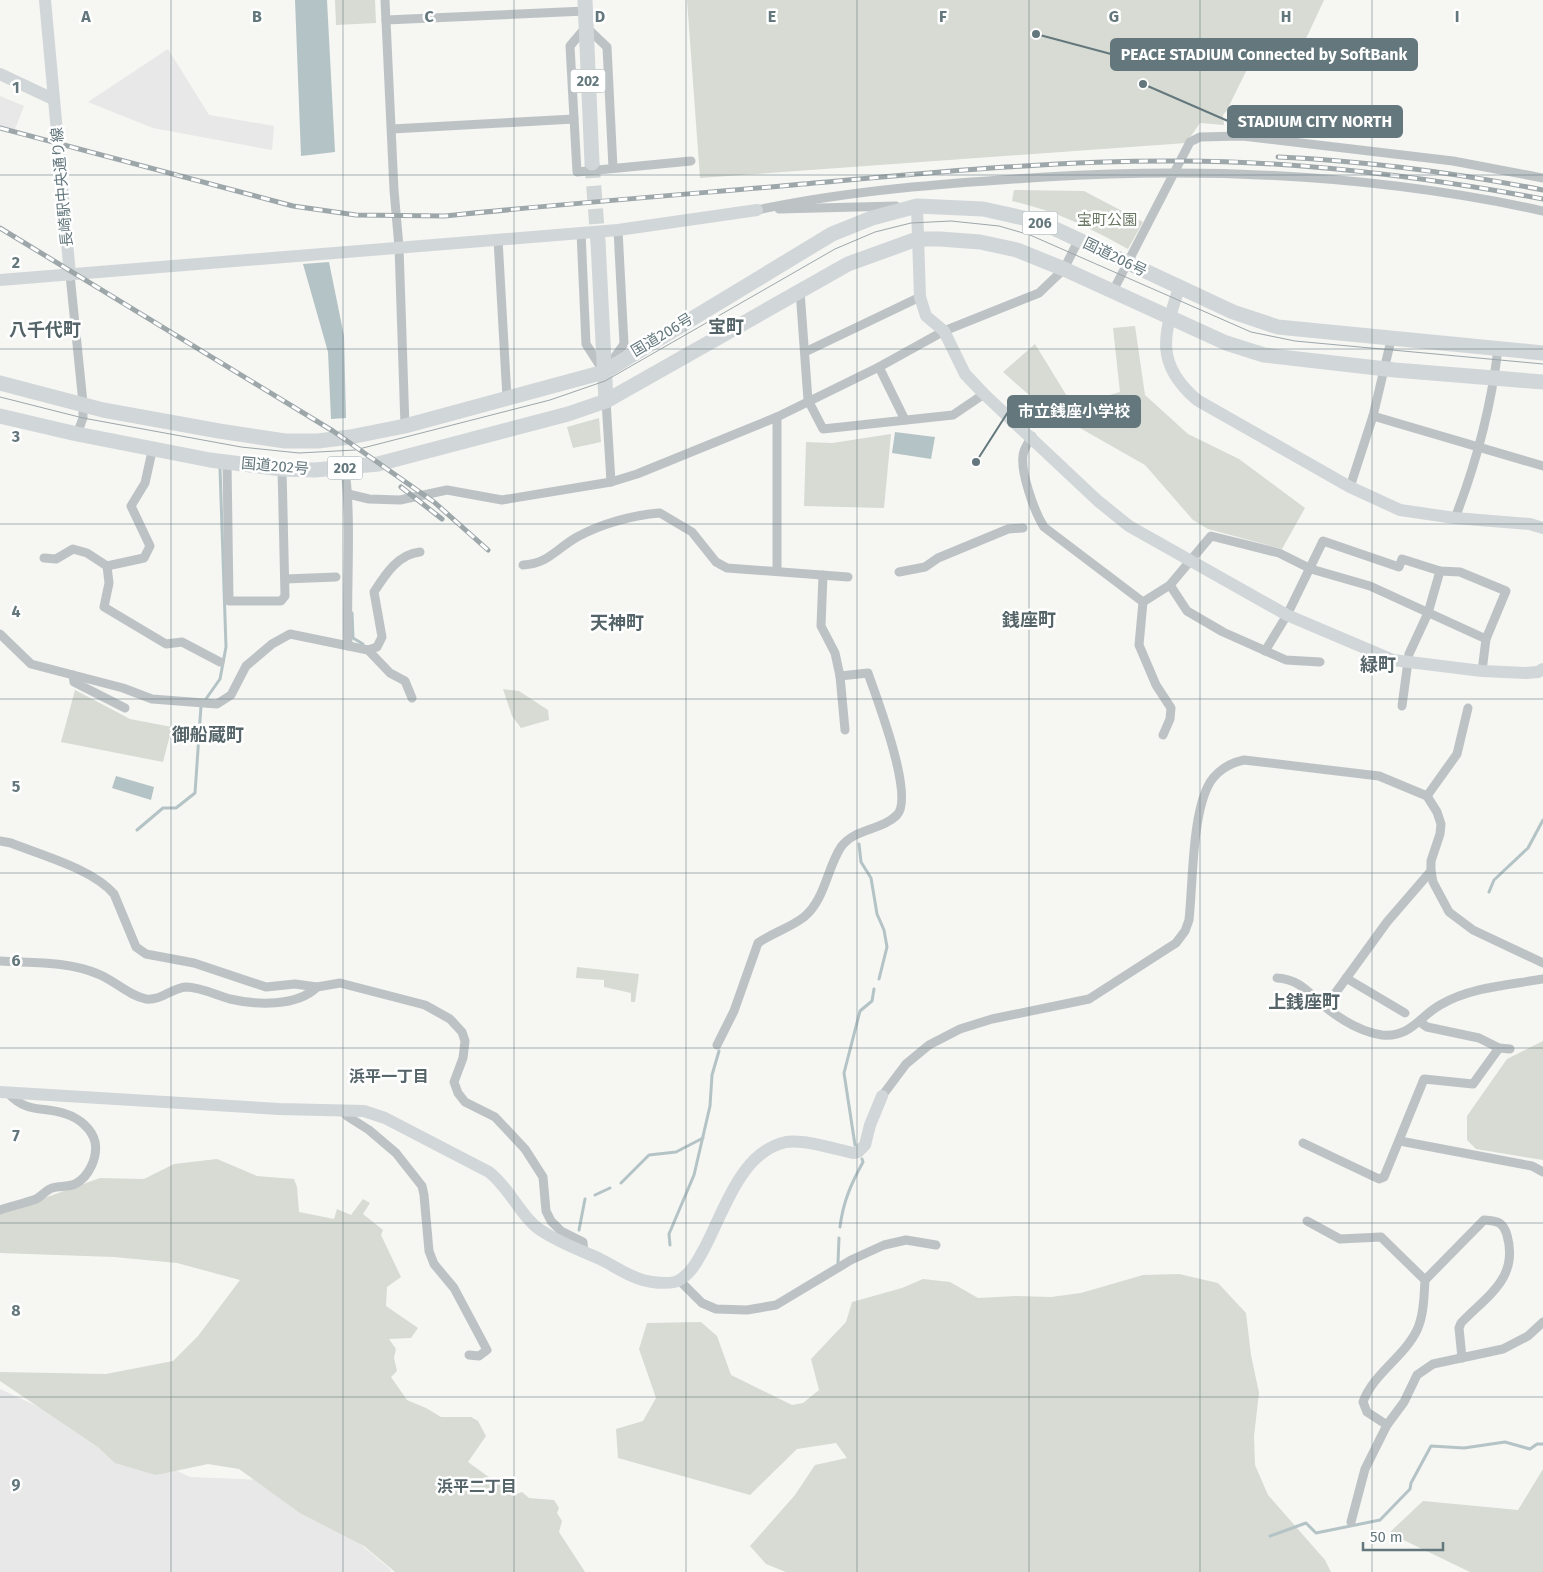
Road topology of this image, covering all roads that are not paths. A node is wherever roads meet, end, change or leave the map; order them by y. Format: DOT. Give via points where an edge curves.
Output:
graph roads {
  1 [pos="44,0"];
  2 [pos="385,0"];
  3 [pos="585,5"];
  4 [pos="386,20"];
  5 [pos="586,27"];
  6 [pos="0,74"];
  7 [pos="53,99"];
  8 [pos="574,119"];
  9 [pos="392,129"];
  10 [pos="691,161"];
  11 [pos="592,163"];
  12 [pos="613,168"];
  13 [pos="1175,172"];
  14 [pos="1543,178"];
  15 [pos="917,206"];
  16 [pos="757,210"];
  17 [pos="1543,210"];
  18 [pos="618,230"];
  19 [pos="581,232"];
  20 [pos="498,239"];
  21 [pos="917,239"];
  22 [pos="1078,239"];
  23 [pos="598,242"];
  24 [pos="399,247"];
  25 [pos="1128,264"];
  26 [pos="1064,269"];
  27 [pos="70,275"];
  28 [pos="0,280"];
  29 [pos="1180,288"];
  30 [pos="800,290"];
  31 [pos="1113,291"];
  32 [pos="920,297"];
  33 [pos="1169,319"];
  34 [pos="944,331"];
  35 [pos="1392,336"];
  36 [pos="1498,349"];
  37 [pos="805,352"];
  38 [pos="1543,352"];
  39 [pos="879,367"];
  40 [pos="1384,368"];
  41 [pos="604,372"];
  42 [pos="1495,378"];
  43 [pos="1543,382"];
  44 [pos="0,383"];
  45 [pos="984,394"];
  46 [pos="507,398"];
  47 [pos="808,400"];
  48 [pos="606,401"];
  49 [pos="83,403"];
  50 [pos="0,416"];
  51 [pos="1373,416"];
  52 [pos="777,417"];
  53 [pos="905,420"];
  54 [pos="406,426"];
  55 [pos="77,434"];
  56 [pos="1032,436"];
  57 [pos="153,447"];
  58 [pos="1479,447"];
  59 [pos="227,462"];
  60 [pos="1543,466"];
  61 [pos="345,468"];
  62 [pos="282,470"];
  63 [pos="611,482"];
  64 [pos="1350,487"];
  65 [pos="348,494"];
  66 [pos="1455,518"];
  67 [pos="1023,528"];
  68 [pos="1543,528"];
  69 [pos="420,552"];
  70 [pos="44,558"];
  71 [pos="1192,561"];
  72 [pos="523,565"];
  73 [pos="106,566"];
  74 [pos="1311,569"];
  75 [pos="777,571"];
  76 [pos="1440,571"];
  77 [pos="899,572"];
  78 [pos="823,575"];
  79 [pos="336,577"];
  80 [pos="848,577"];
  81 [pos="285,579"];
  82 [pos="1170,585"];
  83 [pos="1143,602"];
  84 [pos="1428,613"];
  85 [pos="1287,615"];
  86 [pos="0,634"];
  87 [pos="1486,639"];
  88 [pos="348,646"];
  89 [pos="368,650"];
  90 [pos="1265,651"];
  91 [pos="220,662"];
  92 [pos="1320,662"];
  93 [pos="1408,663"];
  94 [pos="1543,669"];
  95 [pos="1482,671"];
  96 [pos="74,675"];
  97 [pos="840,676"];
  98 [pos="412,698"];
  99 [pos="1402,706"];
  100 [pos="125,708"];
  101 [pos="1468,708"];
  102 [pos="845,730"];
  103 [pos="1163,735"];
  104 [pos="1427,796"];
  105 [pos="0,841"];
  106 [pos="1430,870"];
  107 [pos="0,961"];
  108 [pos="1543,963"];
  109 [pos="1277,978"];
  110 [pos="1346,978"];
  111 [pos="1543,979"];
  112 [pos="317,987"];
  113 [pos="1334,995"];
  114 [pos="1404,1013"];
  115 [pos="1420,1022"];
  116 [pos="716,1045"];
  117 [pos="1499,1048"];
  118 [pos="1510,1049"];
  119 [pos="4,1093"];
  120 [pos="882,1096"];
  121 [pos="343,1110"];
  122 [pos="1400,1141"];
  123 [pos="1303,1143"];
  124 [pos="1543,1172"];
  125 [pos="0,1210"];
  126 [pos="1308,1221"];
  127 [pos="936,1245"];
  128 [pos="584,1252"];
  129 [pos="1425,1280"];
  130 [pos="680,1281"];
  131 [pos="1543,1322"];
  132 [pos="469,1354"];
  133 [pos="1462,1358"];
  134 [pos="1387,1425"];
  135 [pos="1351,1522"];
  1 -- 7 [label="street, 長崎駅中央通り線"];
  2 -- 4 [label="street"];
  3 -- 4 [label="street"];
  3 -- 5 [label="highway, 202"];
  4 -- 9 [label="street"];
  5 -- 8 [label="street" via="570,46"];
  5 -- 11 [label="highway, 202"];
  5 -- 12 [label="street" via="607,48"];
  6 -- 7 [label="street"];
  7 -- 27 [label="street, 長崎駅中央通り線"];
  8 -- 9 [label="street"];
  8 -- 12 [label="street" via="577,172"];
  9 -- 24 [label="street"];
  10 -- 12 [label="street"];
  13 -- 14 [label="street" via="1190,142 1200,137 1242,136 1453,161"];
  13 -- 16 [label="street" via="999,179 845,195"];
  13 -- 17 [label="street" via="1319,178 1453,193"];
  13 -- 25 [label="street"];
  15 -- 16 [label="street"];
  15 -- 21 [label="street"];
  15 -- 22 [label="highway, 国道206号 / 206" via="983,209 1028,219"];
  15 -- 41 [label="highway, 国道206号 / 206" via="872,218 832,234"];
  16 -- 18 [label="street"];
  18 -- 19 [label="street"];
  18 -- 41 [label="street" via="624,344"];
  19 -- 20 [label="street"];
  19 -- 41 [label="street" via="586,344"];
  20 -- 24 [label="street"];
  20 -- 46 [label="street"];
  21 -- 26 [label="highway, 国道206号 / 206" via="980,242 1017,250"];
  21 -- 30 [label="highway, 国道206号 / 206" via="848,264"];
  21 -- 32 [label="street"];
  22 -- 25 [label="highway, 国道206号 / 206"];
  22 -- 26 [label="street"];
  23 -- 41 [label="highway"];
  24 -- 27 [label="street"];
  24 -- 54 [label="street"];
  25 -- 29 [label="highway, 国道206号 / 206"];
  25 -- 31 [label="street"];
  26 -- 31 [label="highway, 国道206号 / 206"];
  26 -- 34 [label="street" via="1039,293"];
  27 -- 28 [label="street"];
  27 -- 49 [label="street"];
  29 -- 33 [label="street"];
  29 -- 35 [label="highway, 国道206号 / 206" via="1242,316 1278,327"];
  30 -- 37 [label="street"];
  30 -- 48 [label="highway, 国道206号 / 206"];
  31 -- 33 [label="highway, 国道206号 / 206"];
  32 -- 34 [label="street" via="926,316"];
  32 -- 37 [label="street"];
  33 -- 40 [label="highway, 国道206号 / 206" via="1264,355"];
  33 -- 64 [label="street" via="1165,348 1169,366 1190,394"];
  34 -- 39 [label="street"];
  34 -- 45 [label="street" via="965,374"];
  35 -- 36 [label="highway, 国道206号 / 206"];
  35 -- 40 [label="street"];
  36 -- 38 [label="highway, 国道206号 / 206"];
  36 -- 42 [label="street"];
  37 -- 47 [label="street"];
  39 -- 47 [label="street"];
  39 -- 53 [label="street"];
  40 -- 42 [label="highway, 国道206号 / 206"];
  40 -- 51 [label="street"];
  41 -- 46 [label="highway, 国道202号 / 202"];
  41 -- 48 [label="highway"];
  42 -- 43 [label="highway, 国道206号 / 206"];
  42 -- 58 [label="street"];
  44 -- 49 [label="highway, 国道202号 / 202"];
  45 -- 53 [label="street" via="953,415"];
  45 -- 56 [label="street"];
  46 -- 54 [label="highway, 国道202号 / 202"];
  47 -- 52 [label="street"];
  47 -- 53 [label="street" via="823,429"];
  48 -- 61 [label="highway, 国道202号 / 202" via="387,462"];
  48 -- 63 [label="street"];
  49 -- 54 [label="highway, 国道202号 / 202" via="103,410 285,441 318,442"];
  49 -- 55 [label="street" via="83,418"];
  50 -- 55 [label="highway, 国道202号 / 202"];
  51 -- 58 [label="street"];
  51 -- 64 [label="street"];
  52 -- 63 [label="street"];
  52 -- 75 [label="street"];
  55 -- 57 [label="highway, 国道202号 / 202"];
  56 -- 71 [label="street" via="1098,501 1129,526"];
  56 -- 83 [label="street" via="1024,451 1023,464 1036,515 1044,527"];
  57 -- 59 [label="highway, 国道202号 / 202"];
  57 -- 73 [label="street" via="146,483 131,506 150,546 149,552 144,558"];
  58 -- 60 [label="street"];
  58 -- 66 [label="street"];
  59 -- 62 [label="highway, 国道202号 / 202"];
  59 -- 81 [label="street" via="230,601 281,601 285,596"];
  61 -- 62 [label="highway, 国道202号 / 202"];
  61 -- 65 [label="street"];
  62 -- 81 [label="street"];
  63 -- 65 [label="street" via="502,500 447,490 400,500 369,499"];
  64 -- 66 [label="street" via="1400,510"];
  65 -- 88 [label="street"];
  66 -- 68 [label="street" via="1530,524"];
  67 -- 77 [label="street" via="1008,529 938,558 925,567"];
  69 -- 89 [label="street" via="410,553 396,564 374,592 382,637 377,647"];
  70 -- 73 [label="street" via="56,560 73,549 87,553"];
  71 -- 74 [label="street" via="1211,536 1279,553"];
  71 -- 82 [label="street"];
  71 -- 85 [label="street"];
  72 -- 75 [label="street" via="543,562 559,548 599,528 660,513 692,532 721,565 737,570"];
  73 -- 91 [label="street" via="109,584 104,608 166,644 182,642"];
  74 -- 76 [label="street" via="1323,541 1399,567 1402,559"];
  74 -- 84 [label="street" via="1370,586"];
  74 -- 85 [label="street" via="1306,573"];
  75 -- 78 [label="street"];
  76 -- 84 [label="street"];
  76 -- 87 [label="street" via="1460,572 1506,590"];
  78 -- 80 [label="street"];
  78 -- 97 [label="street" via="821,626 835,653"];
  79 -- 81 [label="street"];
  82 -- 83 [label="street"];
  82 -- 90 [label="street" via="1188,611 1223,632"];
  83 -- 103 [label="street" via="1139,645 1156,685 1171,708"];
  84 -- 87 [label="street"];
  84 -- 93 [label="street"];
  85 -- 90 [label="street"];
  85 -- 93 [label="street" via="1393,660"];
  86 -- 96 [label="street" via="31,664"];
  87 -- 95 [label="street"];
  88 -- 89 [label="street"];
  88 -- 96 [label="street" via="290,634 282,636 246,666 230,695 216,704 152,699"];
  89 -- 98 [label="street" via="390,673 405,681"];
  90 -- 92 [label="street" via="1286,660"];
  93 -- 95 [label="street"];
  93 -- 99 [label="street"];
  94 -- 95 [label="street" via="1526,673"];
  96 -- 100 [label="street" via="74,682"];
  97 -- 102 [label="street"];
  97 -- 116 [label="street" via="868,673 891,737 901,807 897,815 888,821 849,837 832,860 828,878 810,911 758,943 734,1011"];
  101 -- 104 [label="street" via="1457,754"];
  104 -- 106 [label="street" via="1441,824"];
  104 -- 120 [label="street" via="1364,773 1244,760 1229,764 1213,778 1205,794 1198,821 1189,920 1176,943 1090,999 992,1019 960,1029 906,1064"];
  105 -- 112 [label="street" via="97,879 114,894 136,947 156,957 194,963 266,987 295,984"];
  106 -- 108 [label="street" via="1440,897 1458,920"];
  106 -- 110 [label="street"];
  107 -- 112 [label="street" via="57,964 80,969 98,974 144,998 161,997 186,987 255,1004 293,1000"];
  109 -- 115 [label="street" via="1297,982 1325,1007 1363,1031 1392,1035 1409,1031"];
  110 -- 113 [label="street"];
  110 -- 114 [label="street"];
  111 -- 115 [label="street" via="1460,995 1439,1006"];
  112 -- 128 [label="street" via="340,983 424,1005 450,1019 462,1032 464,1041 463,1058 454,1082 458,1093 466,1102 495,1117 525,1149 543,1177 546,1211 551,1221 561,1231 583,1242"];
  115 -- 117 [label="street" via="1426,1027 1479,1038"];
  117 -- 118 [label="street"];
  117 -- 122 [label="street" via="1473,1084 1424,1079"];
  119 -- 121 [label="street"];
  119 -- 125 [label="street" via="26,1107 66,1114 79,1120 94,1139 97,1151 93,1163 75,1184 50,1189 38,1198"];
  120 -- 130 [label="street" via="865,1145 858,1152 788,1142 768,1148 756,1156 742,1174 694,1267"];
  121 -- 128 [label="street" via="374,1113 489,1172 539,1230"];
  121 -- 132 [label="street" via="396,1153 422,1186 426,1238 434,1264 454,1288 487,1350 478,1356"];
  122 -- 123 [label="street" via="1384,1177 1379,1179"];
  122 -- 124 [label="street" via="1532,1166"];
  126 -- 129 [label="street" via="1340,1239 1381,1237"];
  127 -- 130 [label="street" via="906,1240 884,1245 851,1260 776,1305 747,1310 709,1306"];
  128 -- 130 [label="street" via="650,1282"];
  129 -- 133 [label="street" via="1484,1220 1497,1220 1504,1226 1510,1246 1508,1270 1461,1323"];
  129 -- 134 [label="street" via="1417,1330 1370,1388 1363,1402 1367,1412"];
  131 -- 133 [label="street" via="1528,1336 1503,1349"];
  133 -- 134 [label="street" via="1423,1369"];
  134 -- 135 [label="street" via="1365,1469"];
}
